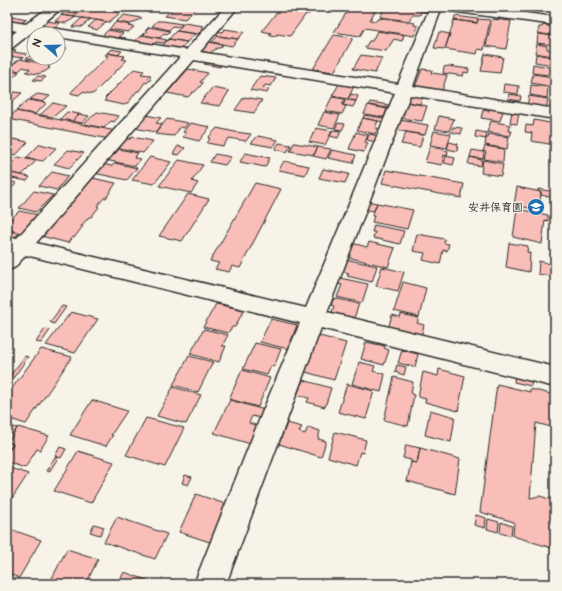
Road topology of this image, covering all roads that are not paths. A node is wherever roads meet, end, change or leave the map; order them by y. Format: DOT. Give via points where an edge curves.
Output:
graph roads {
  1 [pos="57,7"];
  2 [pos="232,7"];
  3 [pos="436,7"];
  4 [pos="450,7"];
  5 [pos="555,21"];
  6 [pos="7,25"];
  7 [pos="32,26"];
  8 [pos="26,29"];
  9 [pos="26,31"];
  10 [pos="66,35"];
  11 [pos="7,45"];
  12 [pos="188,55"];
  13 [pos="403,89"];
  14 [pos="555,114"];
  15 [pos="14,245"];
  16 [pos="7,263"];
  17 [pos="314,318"];
  18 [pos="555,377"];
  19 [pos="210,584"];
  1 -- 7 [label="street"];
  2 -- 12 [label="street"];
  3 -- 13 [label="street"];
  4 -- 5 [label="street"];
  6 -- 8 [label="street"];
  9 -- 11 [label="street"];
  10 -- 12 [label="street"];
  12 -- 13 [label="street"];
  12 -- 15 [label="street"];
  13 -- 14 [label="street"];
  13 -- 17 [label="street"];
  15 -- 16 [label="street"];
  15 -- 17 [label="street"];
  17 -- 18 [label="street"];
  17 -- 19 [label="street" via="276,408"];
}
